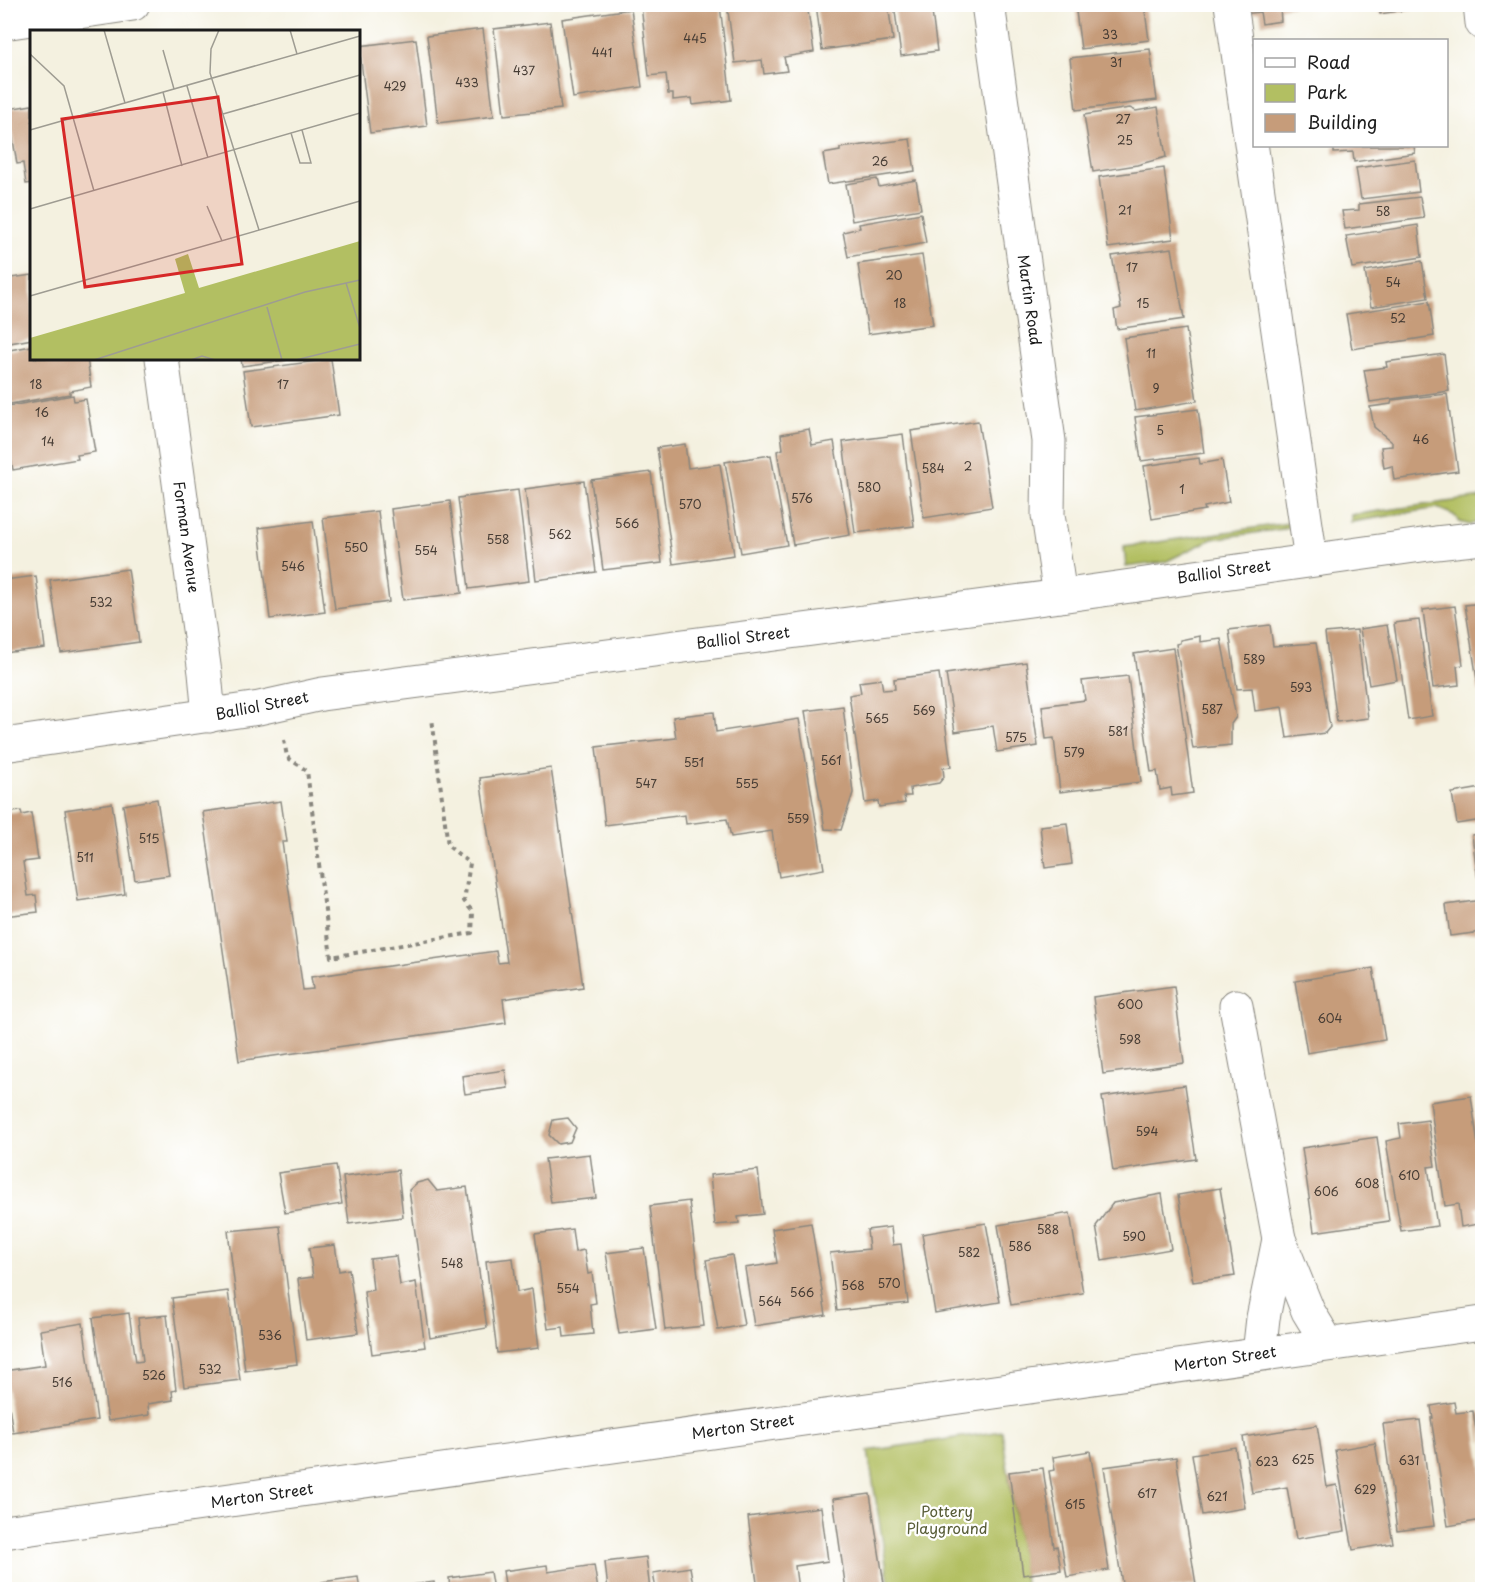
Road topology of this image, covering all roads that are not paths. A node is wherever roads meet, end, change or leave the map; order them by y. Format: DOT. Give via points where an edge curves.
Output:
graph roads {
  1 [pos="988,4"];
  2 [pos="1232,4"];
  3 [pos="1480,4"];
  4 [pos="119,12"];
  5 [pos="4,23"];
  6 [pos="1482,23"];
  7 [pos="162,360"];
  8 [pos="1482,538"];
  9 [pos="1311,560"];
  10 [pos="1060,596"];
  11 [pos="209,716"];
  12 [pos="4,745"];
  13 [pos="1236,1006"];
  14 [pos="1279,1239"];
  15 [pos="1482,1323"];
  16 [pos="1328,1344"];
  17 [pos="1259,1354"];
  18 [pos="4,1532"];
  1 -- 10 [label="street, Martin Road" via="1049,441 1048,515"];
  2 -- 9 [label="street"];
  3 -- 6 [label="street"];
  4 -- 5 [label="street"];
  7 -- 11 [label="street, Forman Avenue"];
  8 -- 9 [label="street, Balliol Street"];
  9 -- 10 [label="street, Balliol Street"];
  10 -- 11 [label="street, Balliol Street" via="322,694"];
  11 -- 12 [label="street, Balliol Street"];
  13 -- 14 [label="street"];
  14 -- 16 [label="street" via="1308,1311"];
  14 -- 17 [label="street"];
  15 -- 16 [label="street, Merton Street"];
  16 -- 17 [label="street, Merton Street"];
  17 -- 18 [label="street, Merton Street"];
}
